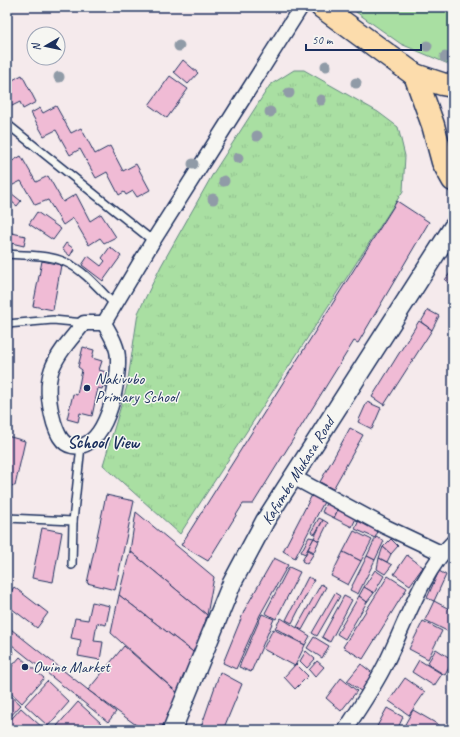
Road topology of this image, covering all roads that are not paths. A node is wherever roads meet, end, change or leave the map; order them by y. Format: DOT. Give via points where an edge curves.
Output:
graph roads {
  1 [pos="301,7"];
  2 [pos="322,7"];
  3 [pos="415,75"];
  4 [pos="452,100"];
  5 [pos="7,124"];
  6 [pos="453,180"];
  7 [pos="453,227"];
  8 [pos="153,241"];
  9 [pos="7,254"];
  10 [pos="114,304"];
  11 [pos="84,323"];
  12 [pos="104,323"];
  13 [pos="7,324"];
  14 [pos="81,446"];
  15 [pos="293,477"];
  16 [pos="7,518"];
  17 [pos="74,521"];
  18 [pos="453,542"];
  19 [pos="441,553"];
  20 [pos="72,565"];
  21 [pos="172,730"];
  22 [pos="345,730"];
  1 -- 8 [label="street"];
  2 -- 3 [label="main road"];
  3 -- 4 [label="main road" via="442,84"];
  3 -- 6 [label="main road" via="443,162"];
  5 -- 8 [label="lane"];
  7 -- 15 [label="street, Kafumbe Mukasa Road"];
  8 -- 10 [label="street"];
  9 -- 10 [label="lane" via="45,257 65,262 83,274"];
  10 -- 12 [label="street"];
  11 -- 12 [label="street"];
  11 -- 13 [label="lane" via="53,320"];
  11 -- 14 [label="street" via="56,358 47,392 57,434 66,444"];
  12 -- 14 [label="street" via="116,348 117,378 110,412 98,435"];
  14 -- 17 [label="lane"];
  15 -- 19 [label="street"];
  15 -- 21 [label="street, Kafumbe Mukasa Road" via="265,521 232,583"];
  16 -- 17 [label="lane"];
  17 -- 20 [label="lane"];
  18 -- 19 [label="street"];
  19 -- 22 [label="street" via="384,666"];
}
